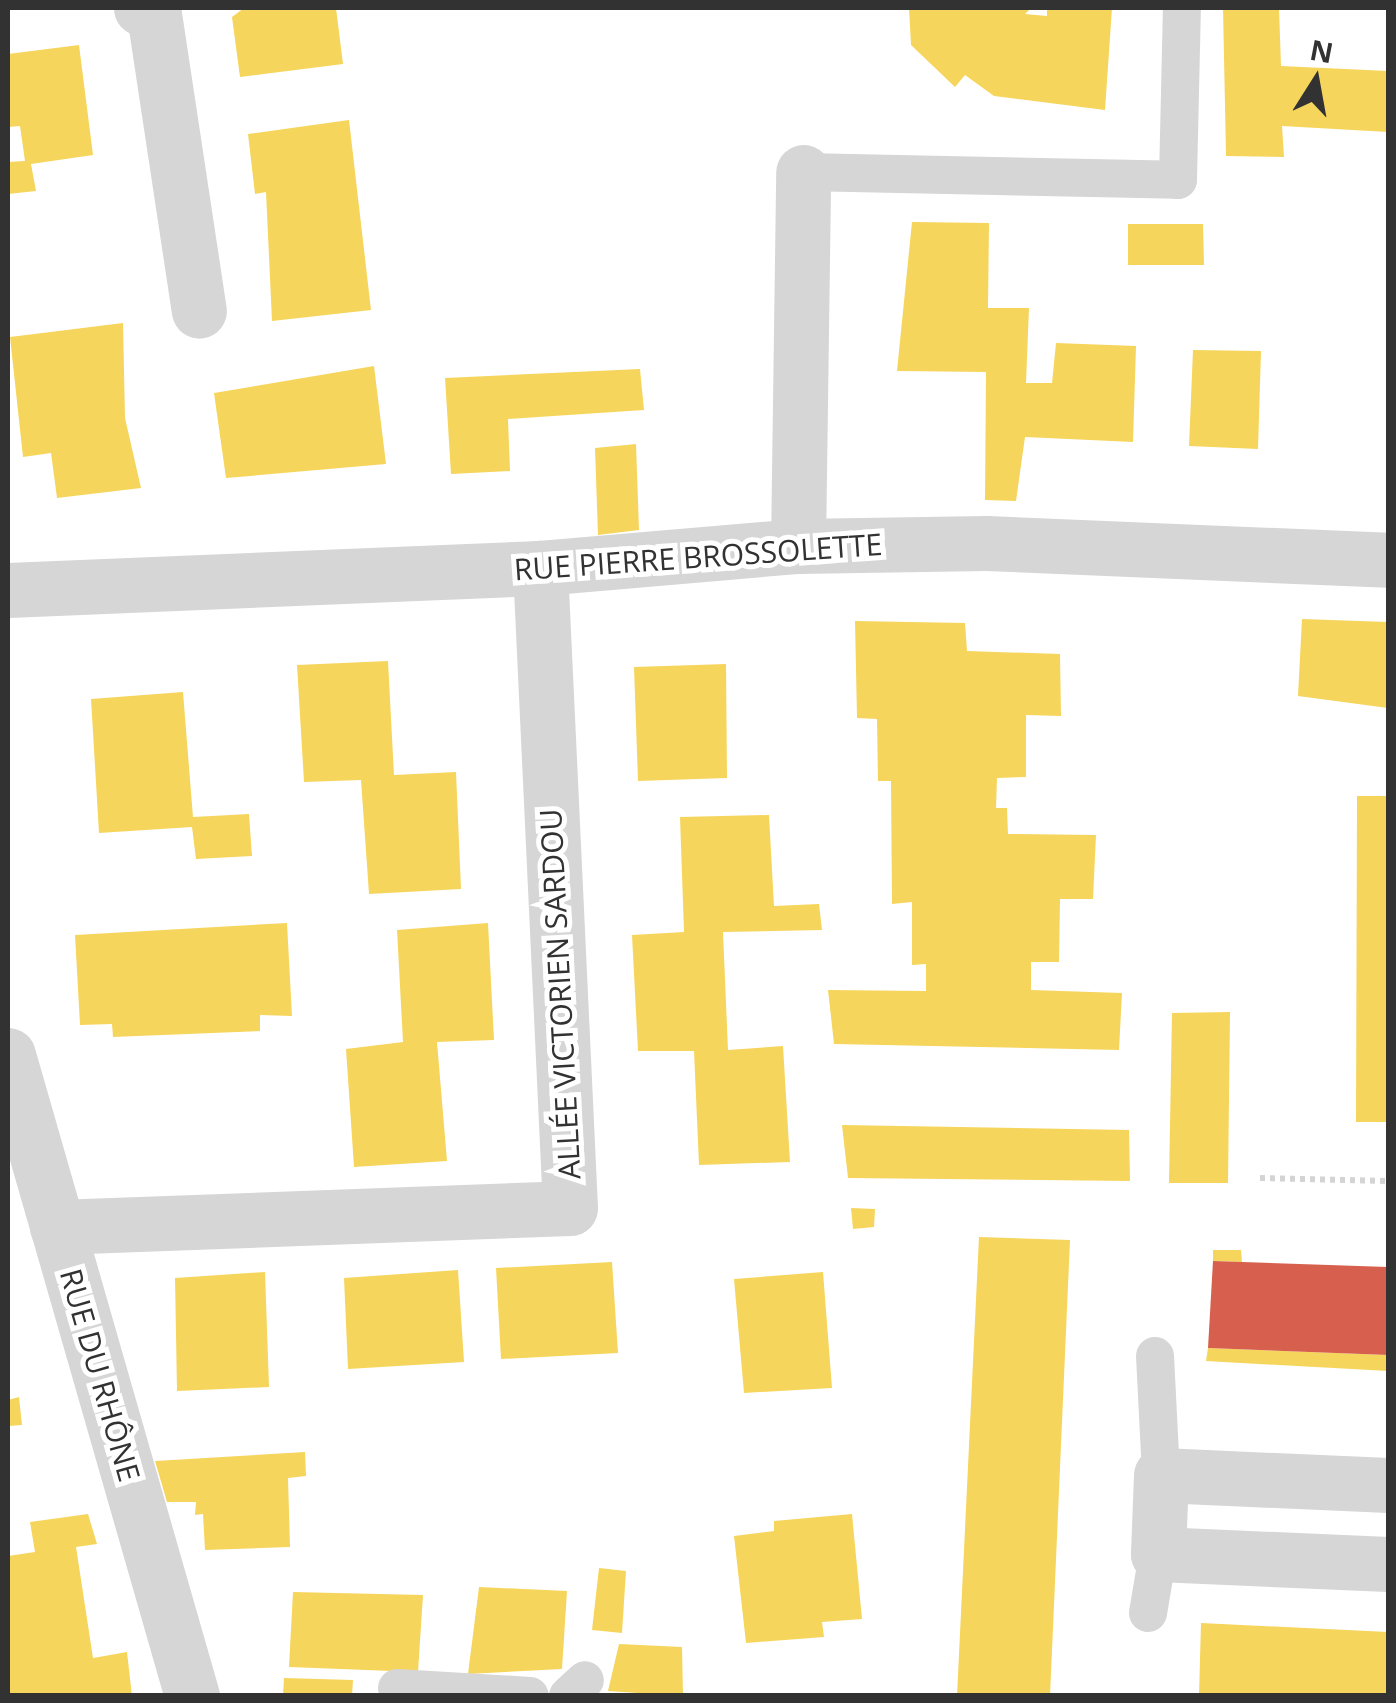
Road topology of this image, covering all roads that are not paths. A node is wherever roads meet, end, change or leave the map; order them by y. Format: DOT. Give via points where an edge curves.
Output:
graph roads {
  1 [pos="142,8"];
  2 [pos="1182,8"];
  3 [pos="803,172"];
  4 [pos="198,312"];
  5 [pos="798,546"];
  6 [pos="1388,560"];
  7 [pos="540,568"];
  8 [pos="8,590"];
  9 [pos="8,1055"];
  10 [pos="57,1227"];
  11 [pos="1155,1356"];
  12 [pos="1161,1475"];
  13 [pos="1388,1484"];
  14 [pos="1158,1554"];
  15 [pos="1388,1564"];
  16 [pos="1148,1612"];
  17 [pos="397,1688"];
  18 [pos="509,1695"];
  19 [pos="192,1696"];
  1 -- 4 [label="street" via="154,14"];
  2 -- 3 [label="lane" via="1178,180"];
  3 -- 5 [label="street"];
  5 -- 6 [label="street, RUE PIERRE BROSSOLETTE" via="986,543"];
  5 -- 7 [label="street, RUE PIERRE BROSSOLETTE"];
  7 -- 8 [label="street, RUE PIERRE BROSSOLETTE"];
  7 -- 10 [label="street, ALLÉE VICTORIEN SARDOU" via="570,1208"];
  9 -- 10 [label="street, RUE DU RHÔNE"];
  10 -- 19 [label="street, RUE DU RHÔNE"];
  11 -- 12 [label="lane"];
  12 -- 13 [label="street"];
  12 -- 14 [label="street"];
  14 -- 15 [label="street"];
  14 -- 16 [label="lane"];
  17 -- 18 [label="lane"];
}
